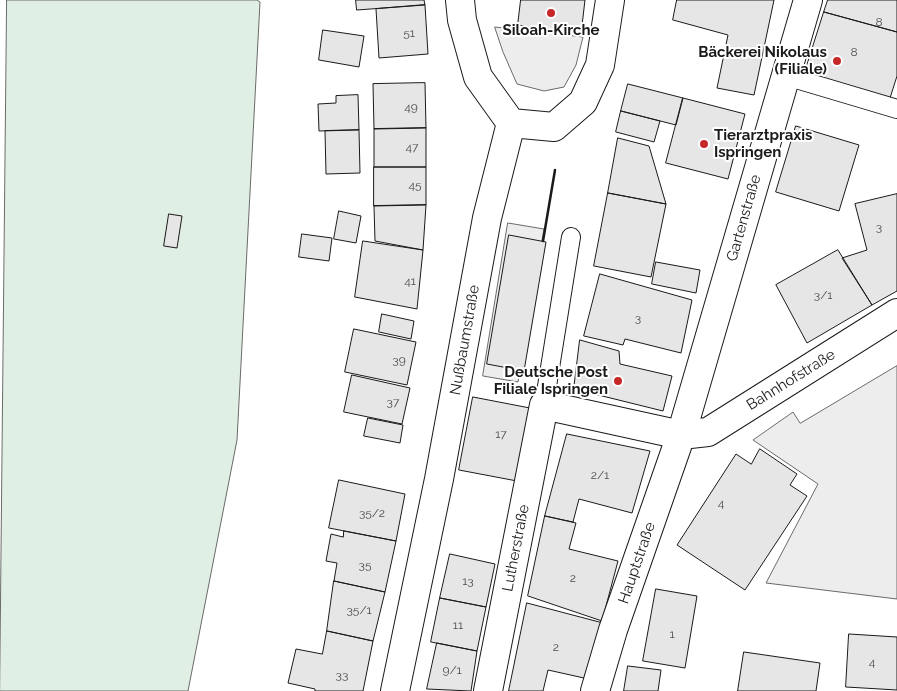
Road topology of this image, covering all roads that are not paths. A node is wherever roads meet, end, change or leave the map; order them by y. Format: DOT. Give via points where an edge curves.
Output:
graph roads {
  1 [pos="460,0"];
  2 [pos="610,0"];
  3 [pos="808,0"];
  4 [pos="786,76"];
  5 [pos="897,108"];
  6 [pos="511,123"];
  7 [pos="571,237"];
  8 [pos="897,313"];
  9 [pos="544,405"];
  10 [pos="681,435"];
  11 [pos="395,691"];
  12 [pos="488,691"];
  13 [pos="595,691"];
  1 -- 6 [label="street" via="462,20 478,77"];
  2 -- 6 [label="street" via="600,65 583,102 554,127"];
  3 -- 4 [label="street, Gartenstraße"];
  4 -- 5 [label="lane"];
  4 -- 10 [label="street, Gartenstraße"];
  6 -- 11 [label="street, Nußbaumstraße" via="487,218 439,479"];
  7 -- 9 [label="lane, Lutherstraße"];
  8 -- 10 [label="street, Bahnhofstraße" via="708,432"];
  9 -- 10 [label="street"];
  9 -- 12 [label="street, Lutherstraße"];
  10 -- 13 [label="street, Hauptstraße"];
}
